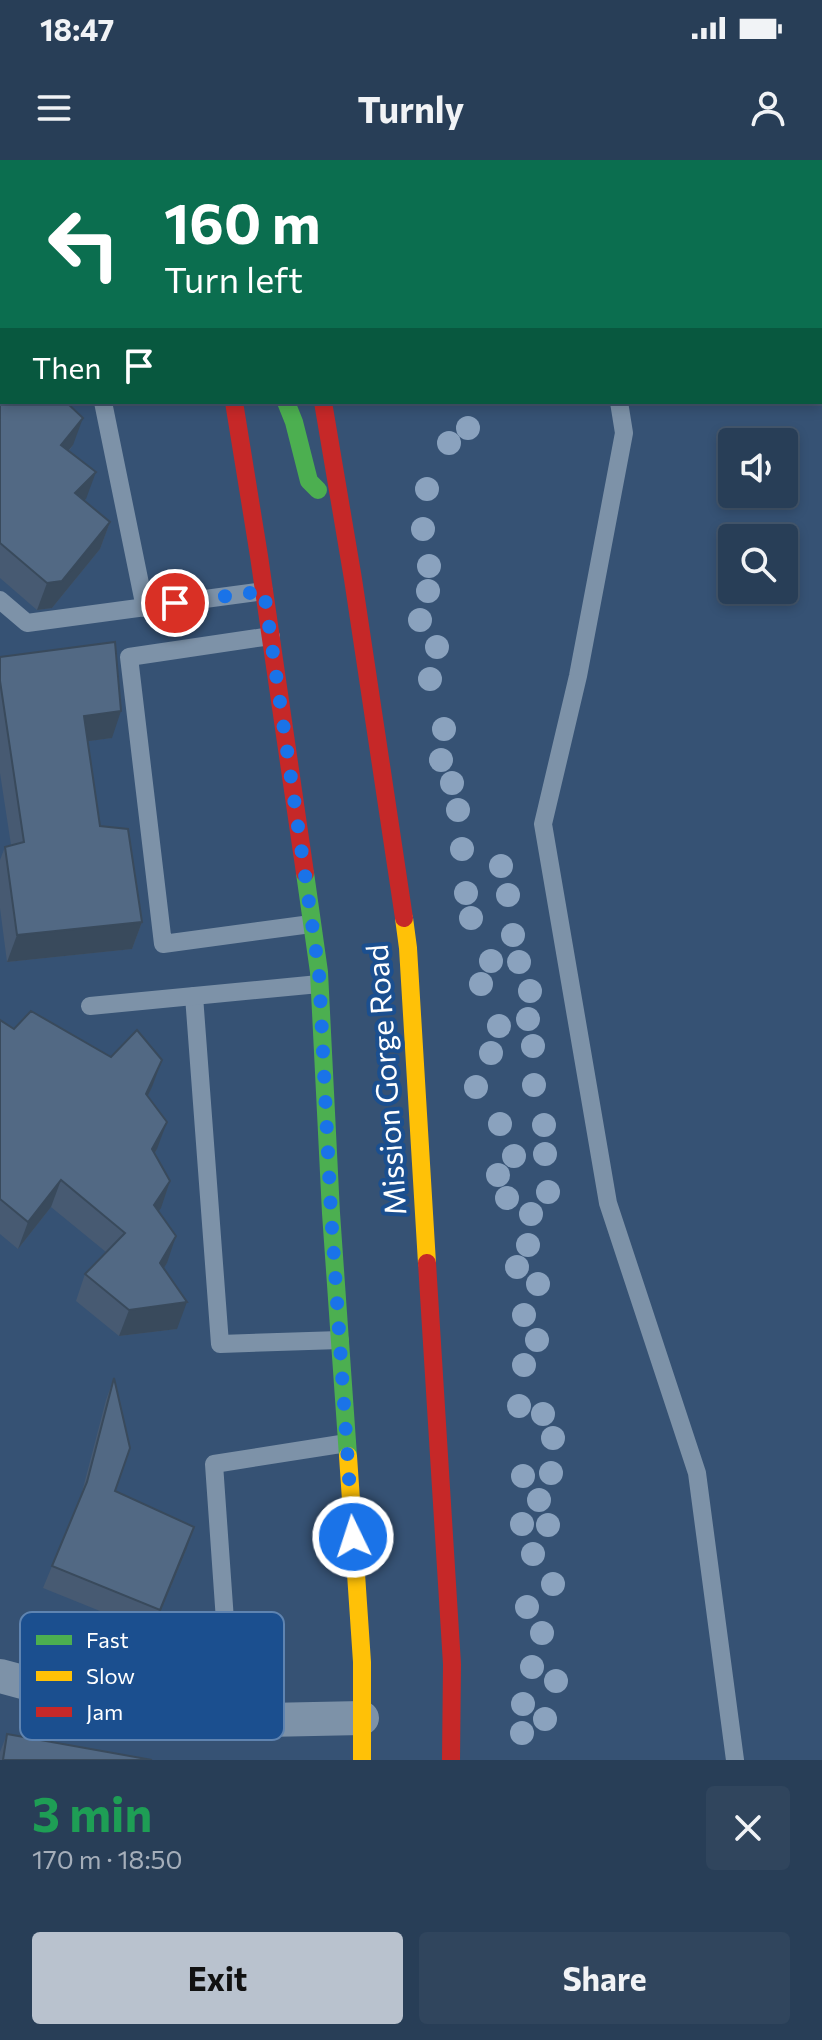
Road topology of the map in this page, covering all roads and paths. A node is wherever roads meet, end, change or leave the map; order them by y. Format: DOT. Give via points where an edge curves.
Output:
graph roads {
  1 [pos="103,404"];
  2 [pos="234,404"];
  3 [pos="287,404"];
  4 [pos="323,404"];
  5 [pos="619,404"];
  6 [pos="341,503"];
  7 [pos="264,591"];
  8 [pos="0,600"];
  9 [pos="145,608"];
  10 [pos="271,636"];
  11 [pos="311,924"];
  12 [pos="319,984"];
  13 [pos="194,996"];
  14 [pos="90,1006"];
  15 [pos="340,1340"];
  16 [pos="347,1443"];
  17 [pos="224,1612"];
  18 [pos="0,1676"];
  19 [pos="20,1681"];
  20 [pos="362,1718"];
  21 [pos="284,1719"];
  22 [pos="362,1760"];
  23 [pos="451,1760"];
  24 [pos="735,1760"];
  1 -- 9 [label="lane"];
  2 -- 7 [label="main road, Mission Gorge Road"];
  3 -- 6 [label="main road" via="309,481 325,498"];
  4 -- 6 [label="main road, Mission Gorge Road"];
  5 -- 24 [label="lane" via="624,433 578,676 543,824 608,1203 697,1473"];
  6 -- 23 [label="main road, Mission Gorge Road" via="408,948 452,1664"];
  7 -- 9 [label="lane"];
  7 -- 10 [label="main road, Mission Gorge Road"];
  8 -- 9 [label="lane" via="27,623"];
  10 -- 11 [label="main road, Mission Gorge Road"];
  10 -- 11 [label="lane" via="129,657 163,944"];
  11 -- 12 [label="main road, Mission Gorge Road"];
  12 -- 13 [label="lane"];
  12 -- 15 [label="main road, Mission Gorge Road"];
  13 -- 14 [label="lane"];
  13 -- 15 [label="lane" via="220,1344"];
  15 -- 16 [label="main road, Mission Gorge Road"];
  16 -- 17 [label="lane" via="214,1464"];
  16 -- 20 [label="main road, Mission Gorge Road"];
  18 -- 19 [label="street"];
  20 -- 21 [label="street"];
  20 -- 22 [label="main road, Mission Gorge Road"];
}
